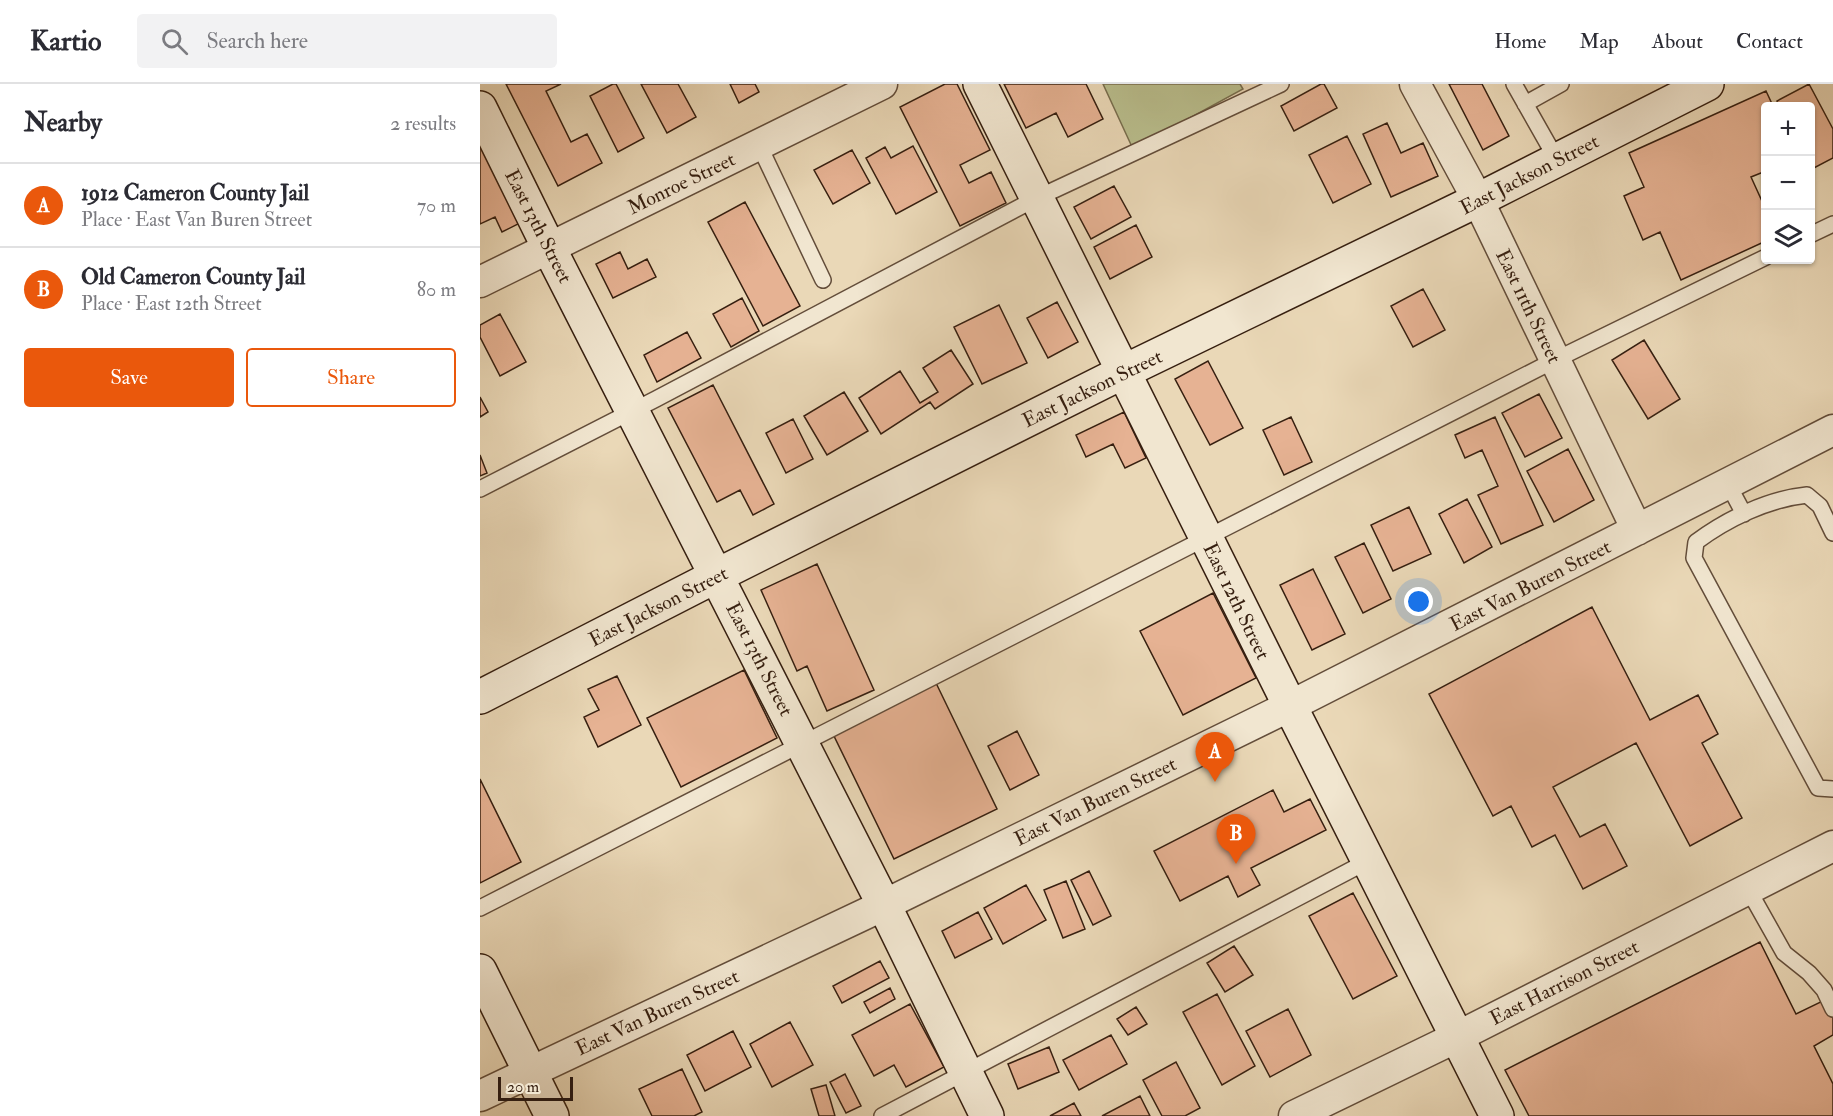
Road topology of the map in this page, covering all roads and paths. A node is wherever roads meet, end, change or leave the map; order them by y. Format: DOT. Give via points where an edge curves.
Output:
graph roads {
  1 [pos="882,84"];
  2 [pos="980,84"];
  3 [pos="1281,84"];
  4 [pos="1415,84"];
  5 [pos="1514,84"];
  6 [pos="1561,84"];
  7 [pos="1707,84"];
  8 [pos="1525,104"];
  9 [pos="480,108"];
  10 [pos="759,145"];
  11 [pos="1557,160"];
  12 [pos="1037,198"];
  13 [pos="1478,200"];
  14 [pos="1833,224"];
  15 [pos="1815,233"];
  16 [pos="549,248"];
  17 [pos="1761,259"];
  18 [pos="823,280"];
  19 [pos="480,282"];
  20 [pos="1555,360"];
  21 [pos="1123,372"];
  22 [pos="633,411"];
  23 [pos="1833,430"];
  24 [pos="1728,484"];
  25 [pos="480,489"];
  26 [pos="1744,514"];
  27 [pos="1637,530"];
  28 [pos="1833,533"];
  29 [pos="1206,539"];
  30 [pos="718,575"];
  31 [pos="480,697"];
  32 [pos="1290,706"];
  33 [pos="803,744"];
  34 [pos="1833,789"];
  35 [pos="1833,846"];
  36 [pos="1368,861"];
  37 [pos="1748,889"];
  38 [pos="884,905"];
  39 [pos="480,908"];
  40 [pos="480,971"];
  41 [pos="1833,1009"];
  42 [pos="1457,1037"];
  43 [pos="529,1072"];
  44 [pos="966,1073"];
  45 [pos="480,1096"];
  46 [pos="552,1116"];
  47 [pos="882,1116"];
  48 [pos="987,1116"];
  49 [pos="1294,1116"];
  50 [pos="1497,1116"];
  1 -- 10 [label="street, Monroe Street"];
  2 -- 12 [label="main road, East 12th Street"];
  3 -- 12 [label="lane"];
  4 -- 13 [label="street, East 11th Street"];
  5 -- 8 [label="lane"];
  6 -- 8 [label="lane"];
  7 -- 11 [label="main road, East Jackson Street"];
  8 -- 11 [label="lane"];
  9 -- 16 [label="main road, East 13th Street"];
  10 -- 16 [label="street, Monroe Street"];
  10 -- 18 [label="lane"];
  11 -- 13 [label="main road, East Jackson Street"];
  12 -- 21 [label="main road, East 12th Street"];
  12 -- 22 [label="lane"];
  13 -- 20 [label="street, East 11th Street"];
  13 -- 21 [label="main road, East Jackson Street"];
  14 -- 15 [label="lane"];
  16 -- 19 [label="street, Monroe Street"];
  16 -- 22 [label="main road, East 13th Street"];
  17 -- 20 [label="lane"];
  20 -- 27 [label="street, East 11th Street"];
  20 -- 29 [label="lane"];
  21 -- 29 [label="main road, East 12th Street"];
  21 -- 30 [label="main road, East Jackson Street"];
  22 -- 25 [label="lane"];
  22 -- 30 [label="main road, East 13th Street"];
  23 -- 24 [label="street, East Van Buren Street"];
  24 -- 26 [label="lane"];
  24 -- 27 [label="street, East Van Buren Street"];
  26 -- 28 [label="lane" via="1791,496 1807,495 1820,506"];
  26 -- 34 [label="lane" via="1696,542 1694,558 1818,788"];
  27 -- 32 [label="street, East Van Buren Street"];
  29 -- 32 [label="main road, East 12th Street"];
  29 -- 33 [label="lane"];
  30 -- 31 [label="main road, East Jackson Street"];
  30 -- 33 [label="main road, East 13th Street"];
  32 -- 36 [label="main road, East 12th Street"];
  32 -- 38 [label="street, East Van Buren Street"];
  33 -- 38 [label="main road, East 13th Street"];
  33 -- 39 [label="lane"];
  35 -- 37 [label="street, East Harrison Street"];
  36 -- 42 [label="main road, East 12th Street"];
  36 -- 44 [label="lane"];
  37 -- 41 [label="lane" via="1784,953 1824,990"];
  37 -- 42 [label="street, East Harrison Street"];
  38 -- 43 [label="street, East Van Buren Street"];
  38 -- 44 [label="main road, East 13th Street"];
  40 -- 43 [label="main road"];
  42 -- 49 [label="street, East Harrison Street"];
  42 -- 50 [label="main road, East 12th Street"];
  43 -- 45 [label="street, East Van Buren Street"];
  43 -- 46 [label="main road"];
  44 -- 47 [label="lane"];
  44 -- 48 [label="main road, East 13th Street"];
}
